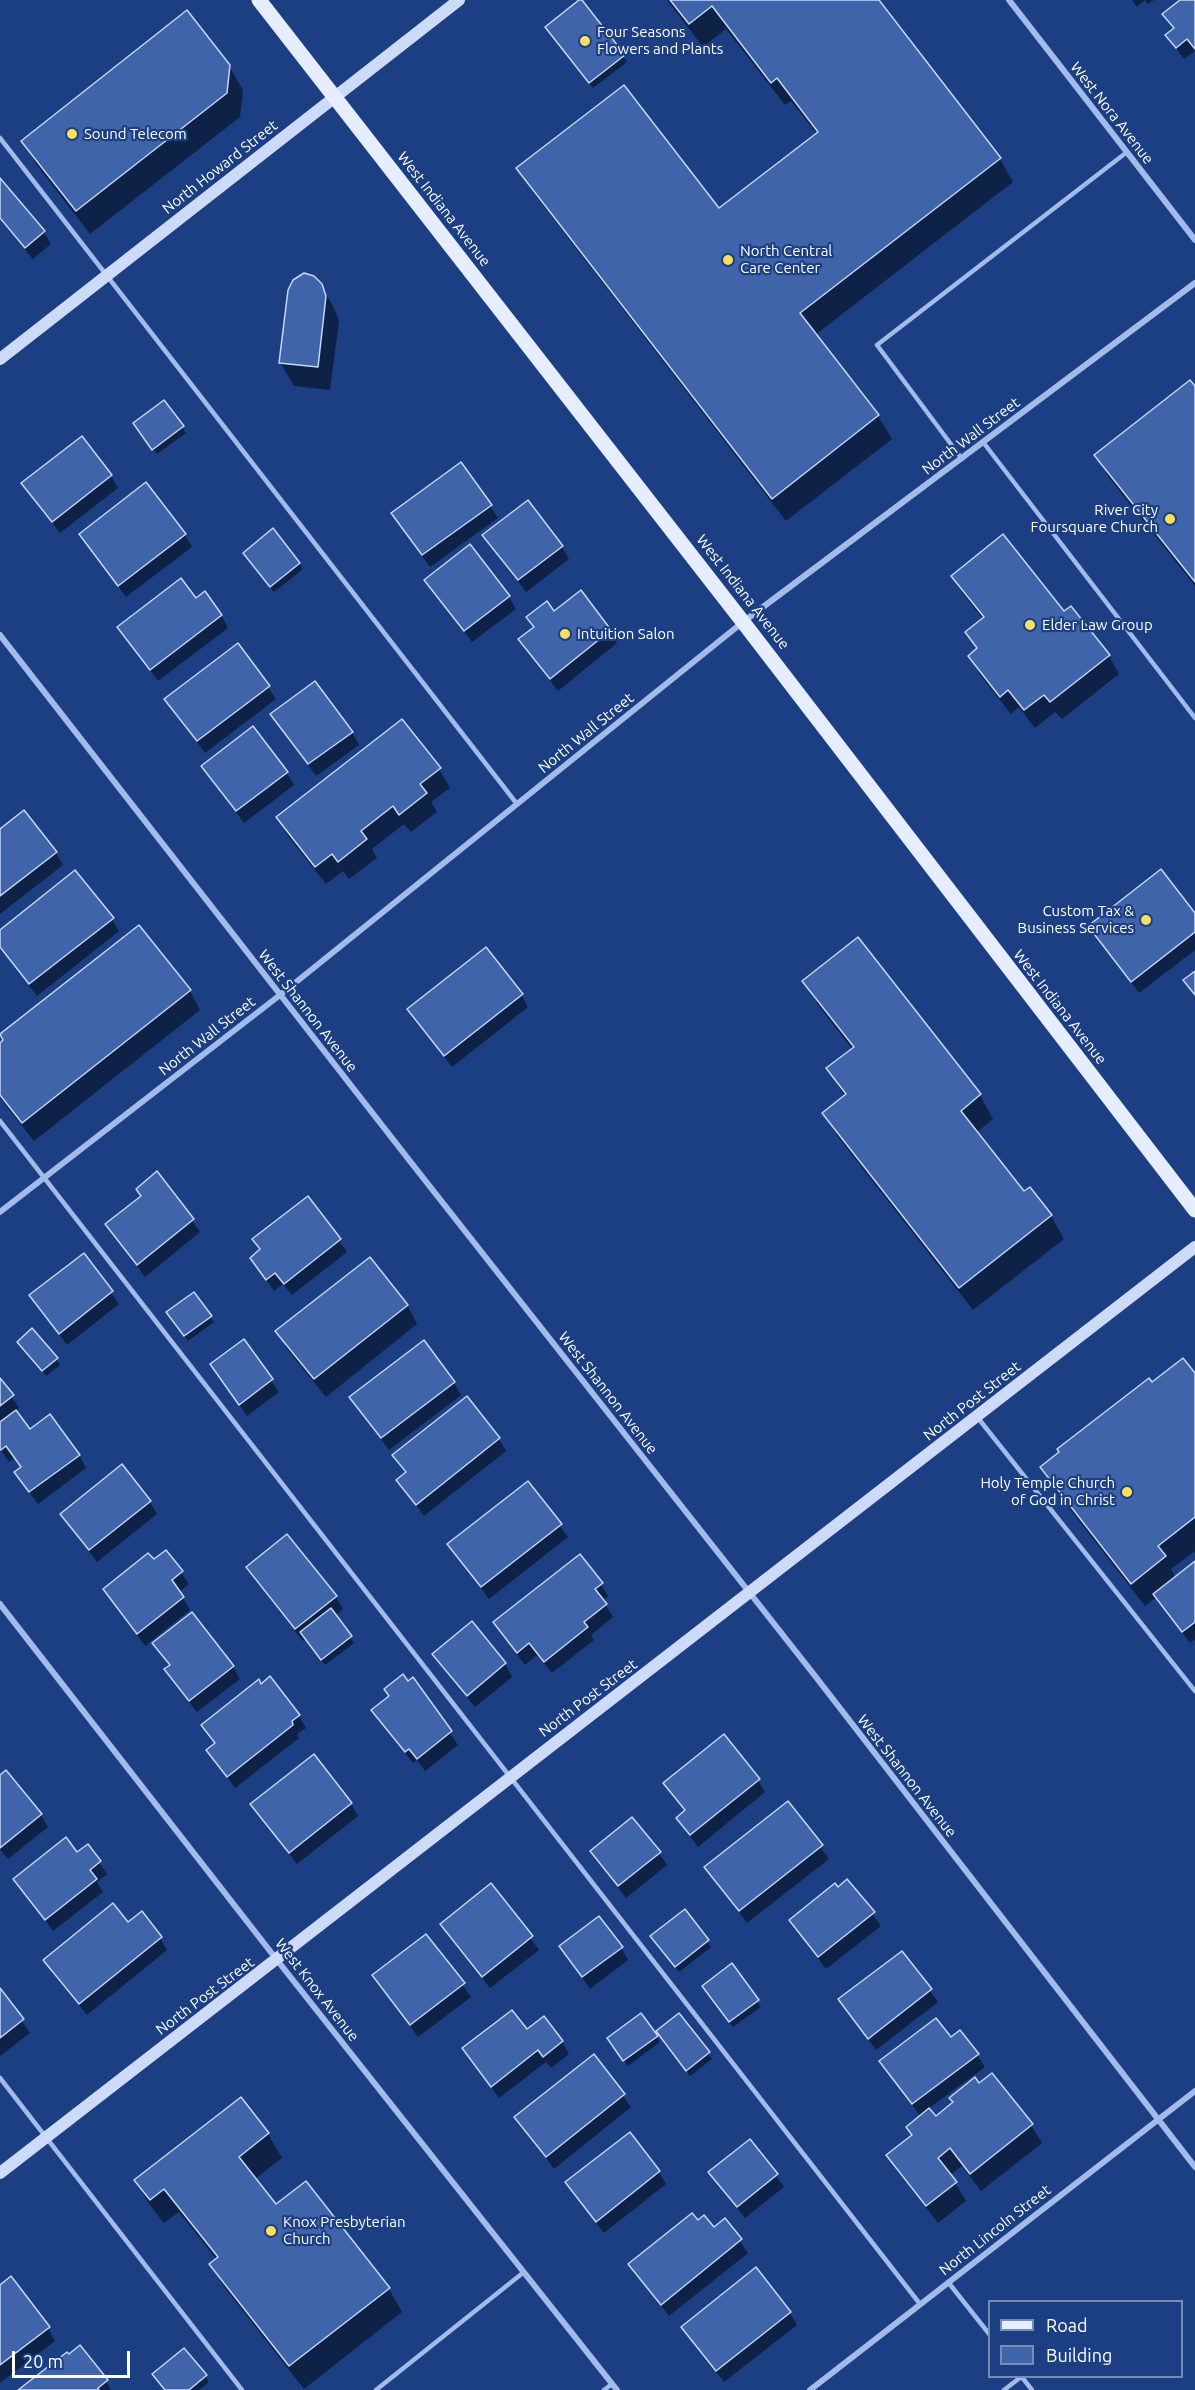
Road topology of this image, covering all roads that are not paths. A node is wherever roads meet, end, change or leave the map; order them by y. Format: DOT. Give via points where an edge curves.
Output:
graph roads {
  1 [pos="259,0"];
  2 [pos="459,0"];
  3 [pos="1009,0"];
  4 [pos="333,97"];
  5 [pos="0,138"];
  6 [pos="1127,152"];
  7 [pos="1195,240"];
  8 [pos="106,274"];
  9 [pos="1195,283"];
  10 [pos="0,359"];
  11 [pos="983,442"];
  12 [pos="962,459"];
  13 [pos="743,622"];
  14 [pos="0,635"];
  15 [pos="1195,718"];
  16 [pos="517,804"];
  17 [pos="280,995"];
  18 [pos="0,1121"];
  19 [pos="44,1178"];
  20 [pos="1195,1210"];
  21 [pos="0,1212"];
  22 [pos="1195,1247"];
  23 [pos="977,1417"];
  24 [pos="750,1593"];
  25 [pos="0,1604"];
  26 [pos="1195,1691"];
  27 [pos="510,1776"];
  28 [pos="277,1960"];
  29 [pos="0,2078"];
  30 [pos="1195,2091"];
  31 [pos="1157,2118"];
  32 [pos="46,2137"];
  33 [pos="1195,2167"];
  34 [pos="0,2173"];
  35 [pos="524,2272"];
  36 [pos="948,2282"];
  37 [pos="920,2304"];
  38 [pos="988,2333"];
  39 [pos="1020,2378"];
  40 [pos="1022,2378"];
  41 [pos="612,2384"];
  42 [pos="242,2390"];
  43 [pos="376,2390"];
  44 [pos="604,2390"];
  45 [pos="617,2390"];
  46 [pos="810,2390"];
  47 [pos="1004,2390"];
  48 [pos="1032,2390"];
  1 -- 4 [label="main road, West Indiana Avenue"];
  2 -- 4 [label="street, North Howard Street"];
  3 -- 6 [label="street, West Nora Avenue"];
  4 -- 8 [label="street, North Howard Street"];
  4 -- 13 [label="main road, West Indiana Avenue"];
  5 -- 8 [label="lane"];
  6 -- 7 [label="street, West Nora Avenue"];
  6 -- 12 [label="lane" via="877,345"];
  8 -- 10 [label="street, North Howard Street"];
  8 -- 16 [label="lane"];
  9 -- 11 [label="street, North Wall Street"];
  11 -- 12 [label="street, North Wall Street"];
  11 -- 15 [label="lane"];
  12 -- 13 [label="street, North Wall Street"];
  13 -- 16 [label="street, North Wall Street"];
  13 -- 20 [label="main road, West Indiana Avenue"];
  14 -- 17 [label="street, West Shannon Avenue"];
  16 -- 17 [label="street, North Wall Street"];
  17 -- 19 [label="street, North Wall Street"];
  17 -- 24 [label="street, West Shannon Avenue"];
  18 -- 19 [label="lane"];
  19 -- 21 [label="street, North Wall Street"];
  19 -- 27 [label="lane"];
  22 -- 23 [label="street, North Post Street"];
  23 -- 24 [label="street, North Post Street"];
  23 -- 26 [label="lane"];
  24 -- 27 [label="street, North Post Street"];
  24 -- 31 [label="street, West Shannon Avenue"];
  25 -- 28 [label="street, West Knox Avenue"];
  27 -- 28 [label="street, North Post Street"];
  27 -- 37 [label="lane"];
  28 -- 32 [label="street, North Post Street"];
  28 -- 35 [label="street, West Knox Avenue"];
  29 -- 32 [label="lane"];
  30 -- 31 [label="street, North Lincoln Street"];
  31 -- 33 [label="street, West Shannon Avenue"];
  31 -- 36 [label="street, North Lincoln Street"];
  32 -- 34 [label="street, North Post Street"];
  32 -- 42 [label="lane"];
  35 -- 41 [label="street, West Knox Avenue"];
  35 -- 43 [label="lane"];
  36 -- 37 [label="street, North Lincoln Street"];
  36 -- 38 [label="lane"];
  37 -- 46 [label="street, North Lincoln Street"];
  39 -- 47 [label="lane"];
  40 -- 48 [label="lane"];
  41 -- 44 [label="lane"];
  41 -- 45 [label="street, West Knox Avenue"];
}
